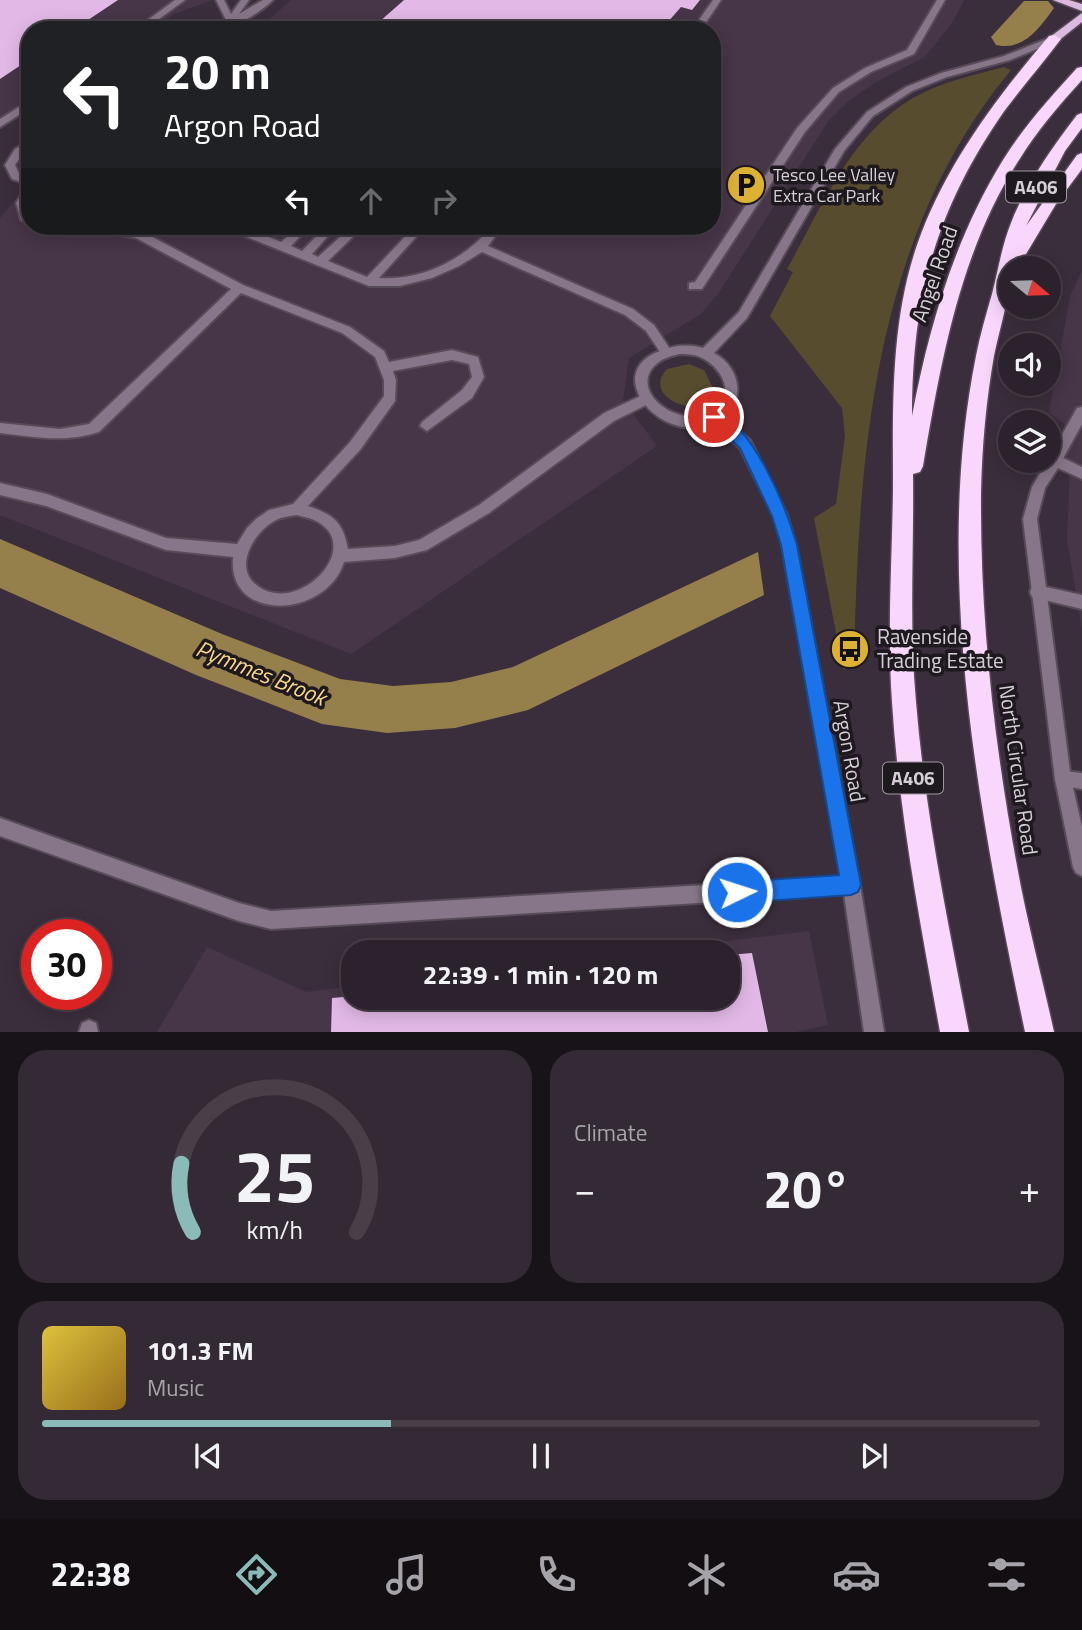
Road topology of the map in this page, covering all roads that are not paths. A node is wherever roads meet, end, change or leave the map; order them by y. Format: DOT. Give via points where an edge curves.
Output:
graph roads {
  1 [pos="181,0"];
  2 [pos="220,0"];
  3 [pos="245,0"];
  4 [pos="269,0"];
  5 [pos="717,0"];
  6 [pos="941,0"];
  7 [pos="1058,0"];
  8 [pos="1082,8"];
  9 [pos="1082,16"];
  10 [pos="230,20"];
  11 [pos="151,21"];
  12 [pos="702,21"];
  13 [pos="1042,46"];
  14 [pos="1082,71"];
  15 [pos="21,109"];
  16 [pos="1082,118"];
  17 [pos="0,124"];
  18 [pos="21,150"];
  19 [pos="1082,158"];
  20 [pos="21,179"];
  21 [pos="139,235"];
  22 [pos="253,235"];
  23 [pos="296,235"];
  24 [pos="324,235"];
  25 [pos="349,235"];
  26 [pos="413,235"];
  27 [pos="491,235"];
  28 [pos="283,247"];
  29 [pos="481,247"];
  30 [pos="304,256"];
  31 [pos="1012,256"];
  32 [pos="1016,256"];
  33 [pos="320,262"];
  34 [pos="369,282"];
  35 [pos="693,286"];
  36 [pos="239,288"];
  37 [pos="998,308"];
  38 [pos="666,352"];
  39 [pos="705,354"];
  40 [pos="387,367"];
  41 [pos="645,399"];
  42 [pos="1082,412"];
  43 [pos="714,417"];
  44 [pos="427,426"];
  45 [pos="0,428"];
  46 [pos="1061,449"];
  47 [pos="1061,463"];
  48 [pos="1047,473"];
  49 [pos="1082,473"];
  50 [pos="0,489"];
  51 [pos="297,509"];
  52 [pos="903,522"];
  53 [pos="240,551"];
  54 [pos="340,556"];
  55 [pos="1037,592"];
  56 [pos="1082,601"];
  57 [pos="1063,779"];
  58 [pos="1082,781"];
  59 [pos="0,827"];
  60 [pos="1082,867"];
  61 [pos="851,885"];
  62 [pos="874,1031"];
  63 [pos="955,1031"];
  64 [pos="1040,1031"];
  1 -- 11 [label="street"];
  2 -- 10 [label="street"];
  3 -- 10 [label="street"];
  4 -- 10 [label="street"];
  5 -- 12 [label="street"];
  6 -- 35 [label="street" via="911,52 852,79 819,107 698,286"];
  7 -- 8 [label="main road"];
  9 -- 13 [label="main road, A406"];
  13 -- 39 [label="street" via="944,75 909,89 870,114 840,149 743,314"];
  13 -- 52 [label="highway, A406" via="952,186 926,245 909,310 903,376"];
  14 -- 52 [label="highway, Angel Road / A406" via="1032,126 1006,166 960,262 931,362"];
  15 -- 17 [label="street"];
  16 -- 31 [label="highway, A406" via="1034,191 1019,222"];
  18 -- 20 [label="street" via="10,165"];
  19 -- 32 [label="highway"];
  21 -- 36 [label="street"];
  22 -- 28 [label="street"];
  23 -- 28 [label="street"];
  24 -- 30 [label="street"];
  25 -- 33 [label="street"];
  26 -- 34 [label="street"];
  27 -- 29 [label="street"];
  28 -- 30 [label="street"];
  29 -- 34 [label="street" via="419,280"];
  29 -- 38 [label="street" via="629,312 650,328"];
  30 -- 33 [label="street"];
  33 -- 34 [label="street"];
  36 -- 40 [label="street" via="346,330 380,354"];
  36 -- 45 [label="street" via="93,428 67,435"];
  37 -- 64 [label="highway, North Circular Road / A406" via="976,416 971,584 981,715 1000,842"];
  38 -- 39 [label="street"];
  38 -- 41 [label="street" via="645,366 640,387"];
  39 -- 43 [label="street" via="725,369 733,390 724,410"];
  40 -- 44 [label="street" via="452,355 474,360 478,377 467,394"];
  40 -- 51 [label="street" via="390,397 355,446"];
  41 -- 43 [label="street" via="652,408 676,420"];
  41 -- 54 [label="street" via="609,417 484,509 422,546"];
  42 -- 46 [label="street"];
  43 -- 61 [label="street, Argon Road" via="745,444 780,515 789,545"];
  47 -- 49 [label="street"];
  48 -- 55 [label="street" via="1030,519"];
  50 -- 53 [label="street" via="47,500 166,544"];
  51 -- 53 [label="street" via="261,522"];
  51 -- 54 [label="street" via="314,512 335,527"];
  52 -- 63 [label="highway, A406" via="901,655 915,802"];
  53 -- 54 [label="street" via="238,561 248,586 261,596 281,600 299,597 326,581"];
  55 -- 56 [label="street"];
  55 -- 57 [label="street"];
  57 -- 58 [label="street"];
  57 -- 60 [label="street"];
  59 -- 61 [label="street" via="271,920"];
  61 -- 62 [label="street, Argon Road"];
}
